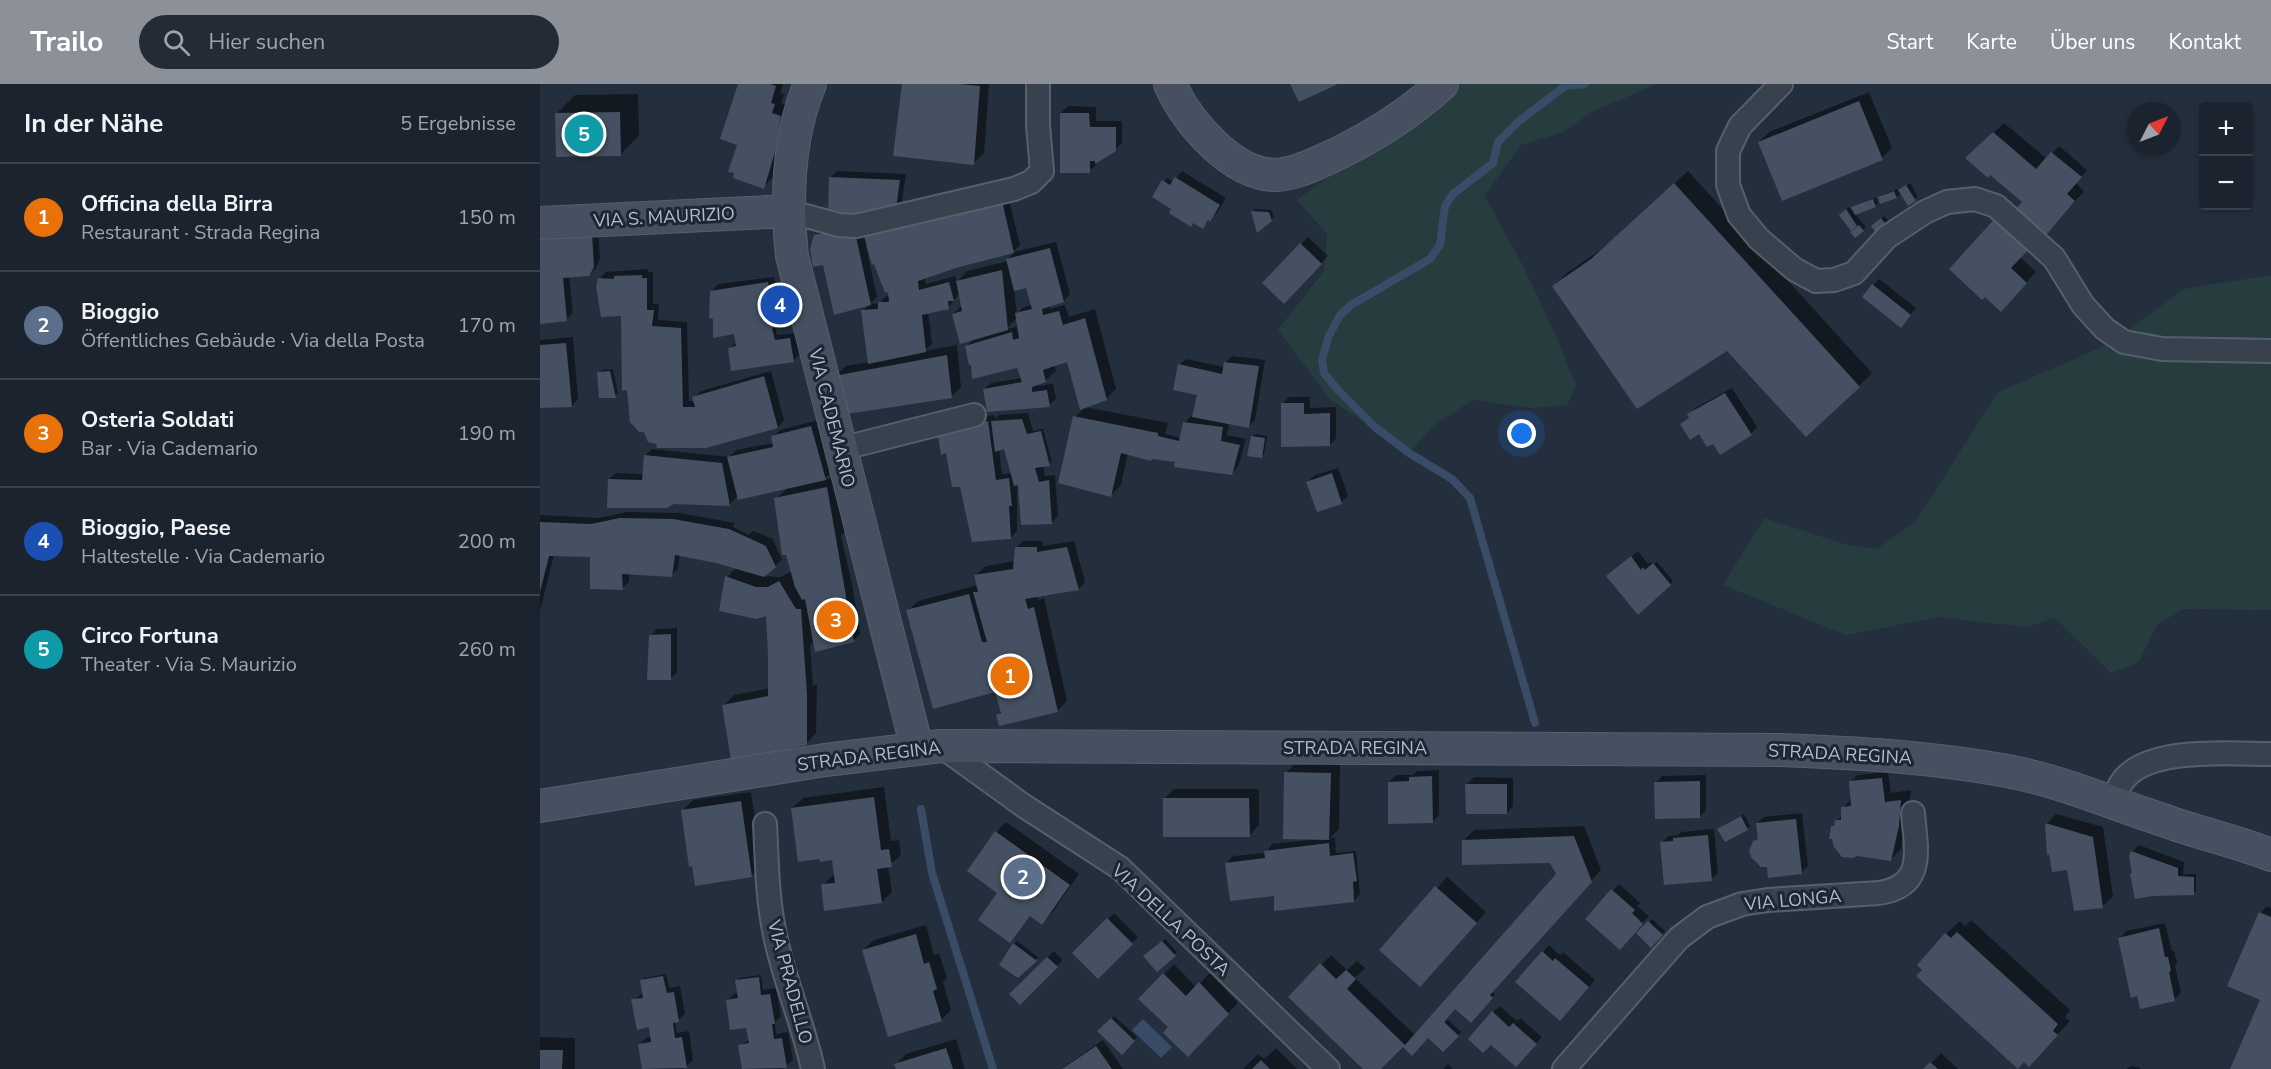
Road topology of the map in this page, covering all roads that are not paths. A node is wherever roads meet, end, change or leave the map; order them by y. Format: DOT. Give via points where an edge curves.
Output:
graph roads {
  1 [pos="810,84"];
  2 [pos="1038,84"];
  3 [pos="1170,84"];
  4 [pos="1781,84"];
  5 [pos="1429,89"];
  6 [pos="788,211"];
  7 [pos="540,223"];
  8 [pos="2271,351"];
  9 [pos="974,415"];
  10 [pos="840,449"];
  11 [pos="929,747"];
  12 [pos="2271,754"];
  13 [pos="2114,803"];
  14 [pos="540,806"];
  15 [pos="1913,813"];
  16 [pos="765,824"];
  17 [pos="2269,858"];
  18 [pos="813,1069"];
  19 [pos="1328,1069"];
  20 [pos="1564,1069"];
  1 -- 6 [label="main road, VIA CADEMARIO" via="795,139"];
  2 -- 6 [label="street" via="1042,171 1031,182 856,226"];
  3 -- 5 [label="main road" via="1202,131 1227,156 1245,168 1277,175 1294,172 1350,148 1390,125"];
  4 -- 8 [label="street" via="1740,126 1728,151 1728,185 1739,215 1794,270 1816,281 1854,273 1887,237 1925,212 1947,202 1975,199 1996,206 2054,258 2083,305 2105,329 2124,342 2162,349"];
  6 -- 7 [label="main road, VIA S. MAURIZIO"];
  6 -- 10 [label="main road, VIA CADEMARIO" via="792,256"];
  9 -- 10 [label="street"];
  10 -- 11 [label="main road, VIA CADEMARIO"];
  11 -- 13 [label="main road, STRADA REGINA" via="1781,750 1880,754 2009,771"];
  11 -- 14 [label="main road, STRADA REGINA"];
  11 -- 19 [label="street, VIA DELLA POSTA" via="977,773 1119,868"];
  12 -- 13 [label="street" via="2165,757 2142,765 2127,777 2120,784"];
  13 -- 17 [label="main road, STRADA REGINA"];
  15 -- 20 [label="street, VIA LONGA" via="1915,868 1904,885 1879,893 1742,904 1707,917 1679,938"];
  16 -- 18 [label="street, VIA PRADELLO" via="775,938"];
}
